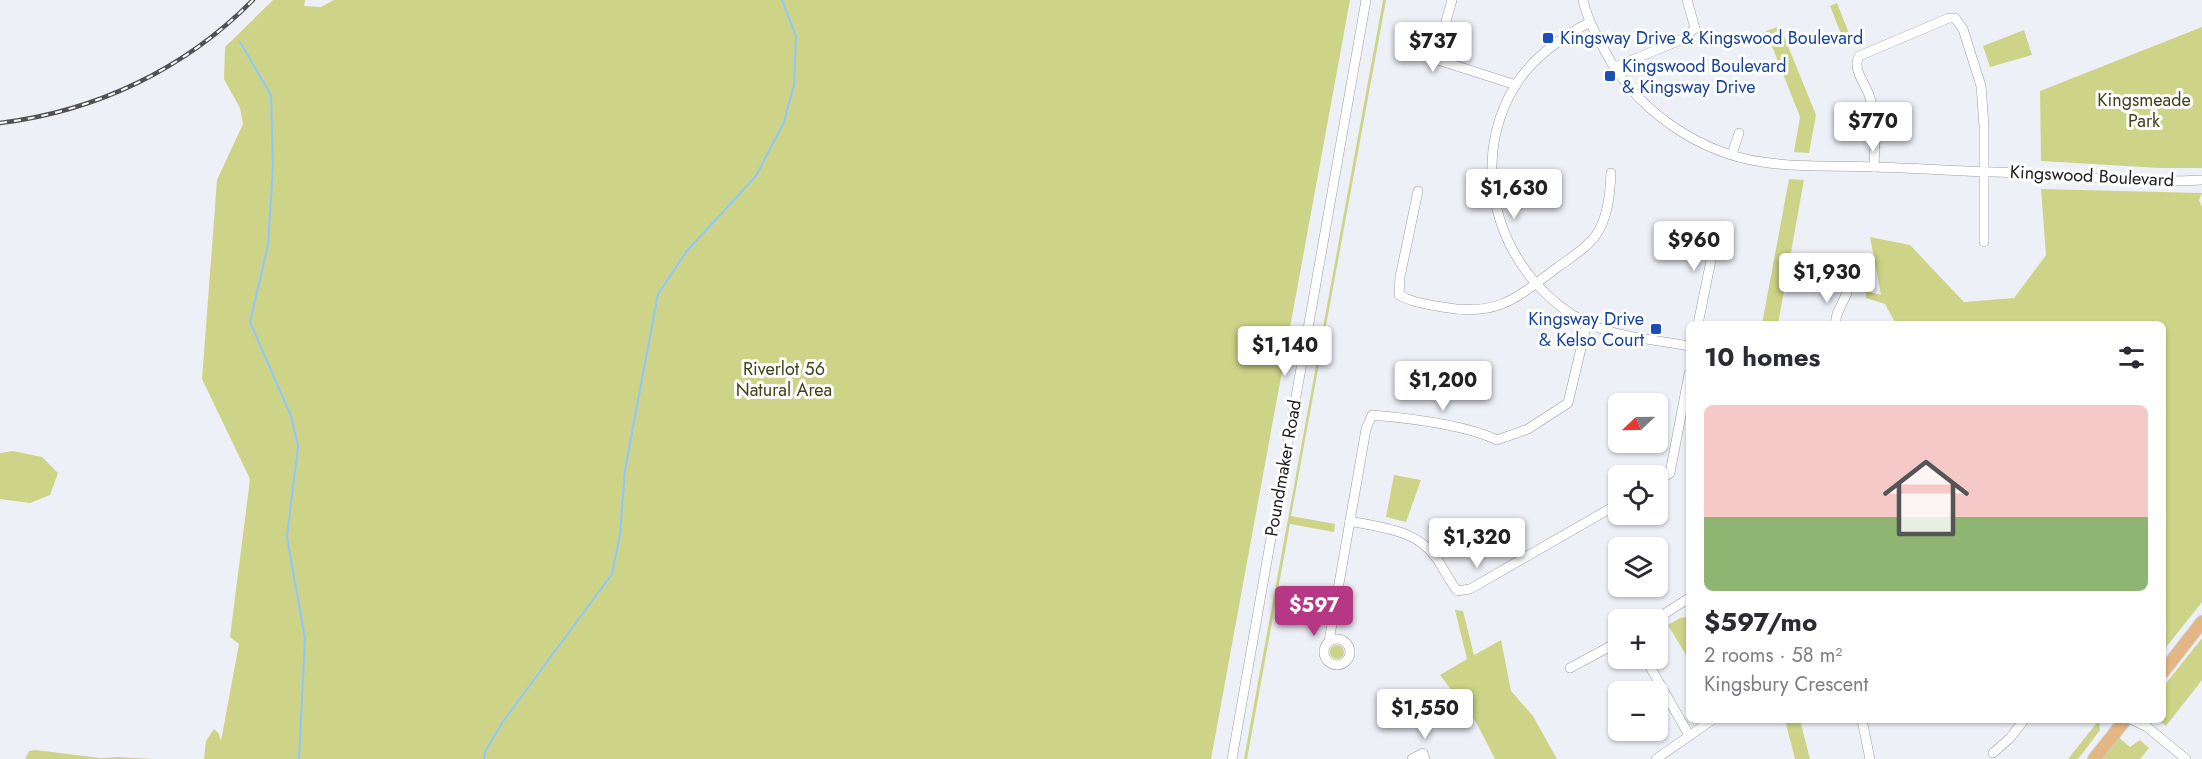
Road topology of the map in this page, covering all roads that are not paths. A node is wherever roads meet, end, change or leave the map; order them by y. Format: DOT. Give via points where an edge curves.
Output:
graph roads {
  1 [pos="1366,0"];
  2 [pos="1452,0"];
  3 [pos="1583,0"];
  4 [pos="1687,0"];
  5 [pos="1590,22"];
  6 [pos="1614,67"];
  7 [pos="1516,85"];
  8 [pos="1739,133"];
  9 [pos="1732,154"];
  10 [pos="1874,166"];
  11 [pos="1983,172"];
  12 [pos="1611,174"];
  13 [pos="2202,180"];
  14 [pos="1418,191"];
  15 [pos="1718,226"];
  16 [pos="1984,242"];
  17 [pos="1535,284"];
  18 [pos="1847,293"];
  19 [pos="1699,321"];
  20 [pos="1836,321"];
  21 [pos="1587,323"];
  22 [pos="1686,345"];
  23 [pos="1686,390"];
  24 [pos="1668,474"];
  25 [pos="1608,510"];
  26 [pos="1350,521"];
  27 [pos="1686,600"];
  28 [pos="1668,612"];
  29 [pos="2202,622"];
  30 [pos="1329,641"];
  31 [pos="1608,647"];
  32 [pos="1570,668"];
  33 [pos="2166,668"];
  34 [pos="1651,669"];
  35 [pos="1707,723"];
  36 [pos="1863,723"];
  37 [pos="2022,723"];
  38 [pos="2123,723"];
  39 [pos="2139,723"];
  40 [pos="1689,735"];
  41 [pos="1993,753"];
  42 [pos="1232,759"];
  43 [pos="1412,759"];
  44 [pos="1425,759"];
  45 [pos="1656,759"];
  46 [pos="1870,759"];
  47 [pos="2094,759"];
  48 [pos="2186,759"];
  1 -- 42 [label="street, Poundmaker Road"];
  2 -- 7 [label="street" via="1438,60"];
  3 -- 5 [label="street, Kingswood Boulevard"];
  4 -- 6 [label="street" via="1695,28 1683,39"];
  5 -- 6 [label="street, Kingswood Boulevard"];
  5 -- 7 [label="street" via="1545,52"];
  6 -- 9 [label="street, Kingswood Boulevard" via="1657,116 1708,146"];
  7 -- 17 [label="street" via="1503,110 1496,137 1493,186 1504,234"];
  8 -- 9 [label="street"];
  9 -- 10 [label="street, Kingswood Boulevard" via="1770,164"];
  10 -- 11 [label="street, Kingswood Boulevard"];
  10 -- 11 [label="street" via="1875,118 1857,69 1859,56 1955,18 1963,29 1981,86"];
  11 -- 13 [label="street, Kingswood Boulevard"];
  11 -- 16 [label="street, Kingswood Boulevard"];
  12 -- 17 [label="street" via="1611,191 1596,235"];
  14 -- 17 [label="street" via="1399,295 1411,302 1474,311 1502,305"];
  15 -- 19 [label="street"];
  17 -- 21 [label="street"];
  18 -- 20 [label="street"];
  21 -- 22 [label="street"];
  21 -- 26 [label="street" via="1568,404 1528,429 1497,440 1477,432 1372,415 1366,429"];
  23 -- 24 [label="street"];
  25 -- 26 [label="street" via="1470,589 1460,591 1447,578 1437,558 1415,538"];
  26 -- 30 [label="street"];
  27 -- 28 [label="street"];
  29 -- 33 [label="main road"];
  31 -- 32 [label="street"];
  34 -- 40 [label="street"];
  35 -- 40 [label="street"];
  36 -- 46 [label="street"];
  37 -- 41 [label="street"];
  38 -- 47 [label="main road"];
  39 -- 48 [label="street"];
  40 -- 45 [label="street"];
  43 -- 44 [label="street" via="1423,753"];
}
